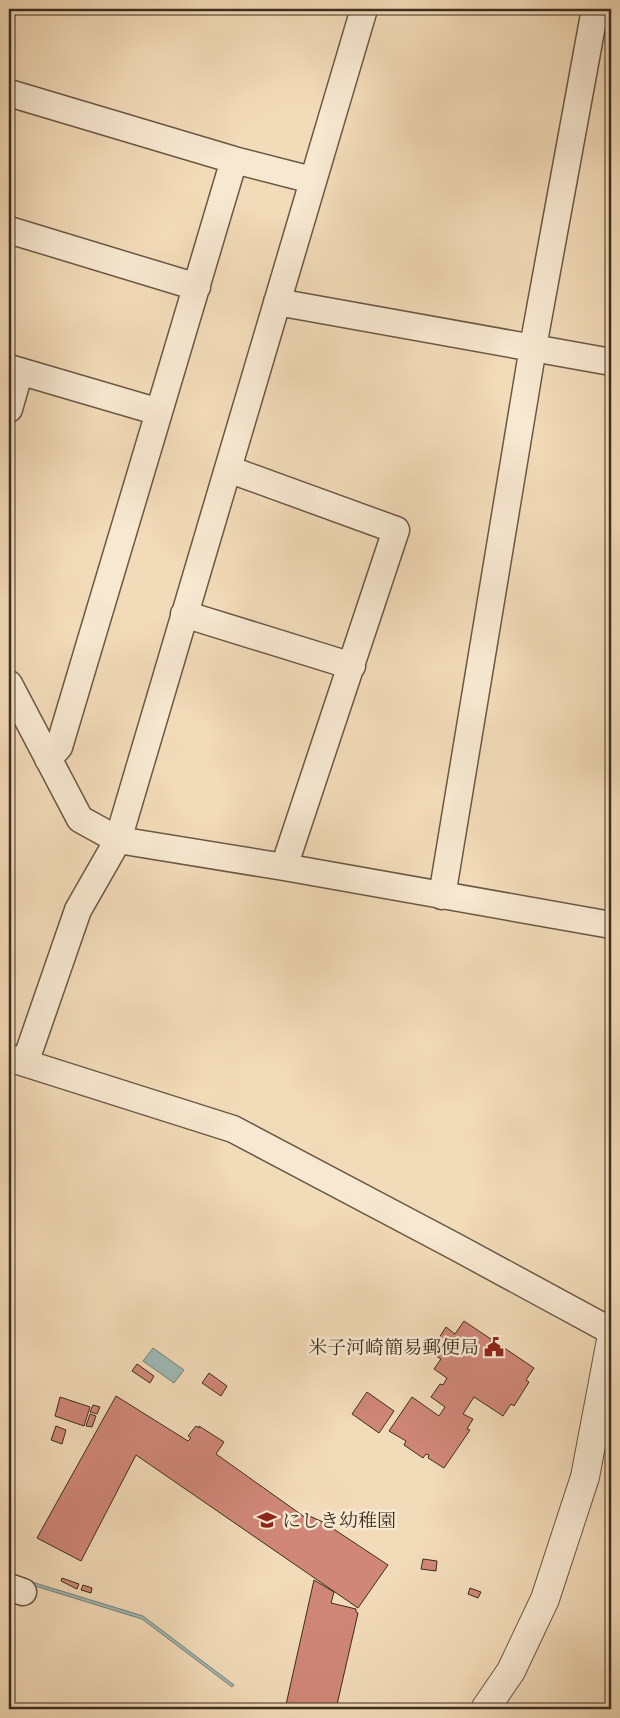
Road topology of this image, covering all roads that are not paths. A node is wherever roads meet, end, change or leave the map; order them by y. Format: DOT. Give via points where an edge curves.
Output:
graph roads {
  1 [pos="364,9"];
  2 [pos="595,9"];
  3 [pos="9,92"];
  4 [pos="234,160"];
  5 [pos="312,180"];
  6 [pos="9,230"];
  7 [pos="197,287"];
  8 [pos="277,302"];
  9 [pos="533,347"];
  10 [pos="611,362"];
  11 [pos="14,370"];
  12 [pos="9,409"];
  13 [pos="159,412"];
  14 [pos="228,468"];
  15 [pos="184,614"];
  16 [pos="352,666"];
  17 [pos="9,684"];
  18 [pos="48,759"];
  19 [pos="118,840"];
  20 [pos="284,867"];
  21 [pos="442,896"];
  22 [pos="611,925"];
  23 [pos="17,1060"];
  24 [pos="611,1331"];
  25 [pos="611,1340"];
  26 [pos="485,1709"];
  1 -- 5 [label="street"];
  2 -- 9 [label="street"];
  3 -- 4 [label="street"];
  4 -- 5 [label="street"];
  4 -- 7 [label="street"];
  5 -- 8 [label="street"];
  6 -- 7 [label="street"];
  7 -- 13 [label="street"];
  8 -- 9 [label="street"];
  8 -- 14 [label="street"];
  9 -- 10 [label="street"];
  9 -- 21 [label="street"];
  11 -- 12 [label="street"];
  11 -- 13 [label="street"];
  13 -- 18 [label="street" via="59,747"];
  14 -- 15 [label="street"];
  14 -- 16 [label="street" via="396,530"];
  15 -- 16 [label="street"];
  15 -- 19 [label="street"];
  16 -- 20 [label="street"];
  17 -- 18 [label="street"];
  18 -- 19 [label="street" via="80,819"];
  19 -- 20 [label="street"];
  19 -- 23 [label="street" via="78,910"];
  20 -- 21 [label="street"];
  21 -- 22 [label="street"];
  23 -- 24 [label="street" via="233,1129"];
  25 -- 26 [label="street" via="585,1477 545,1600 511,1671"];
}
